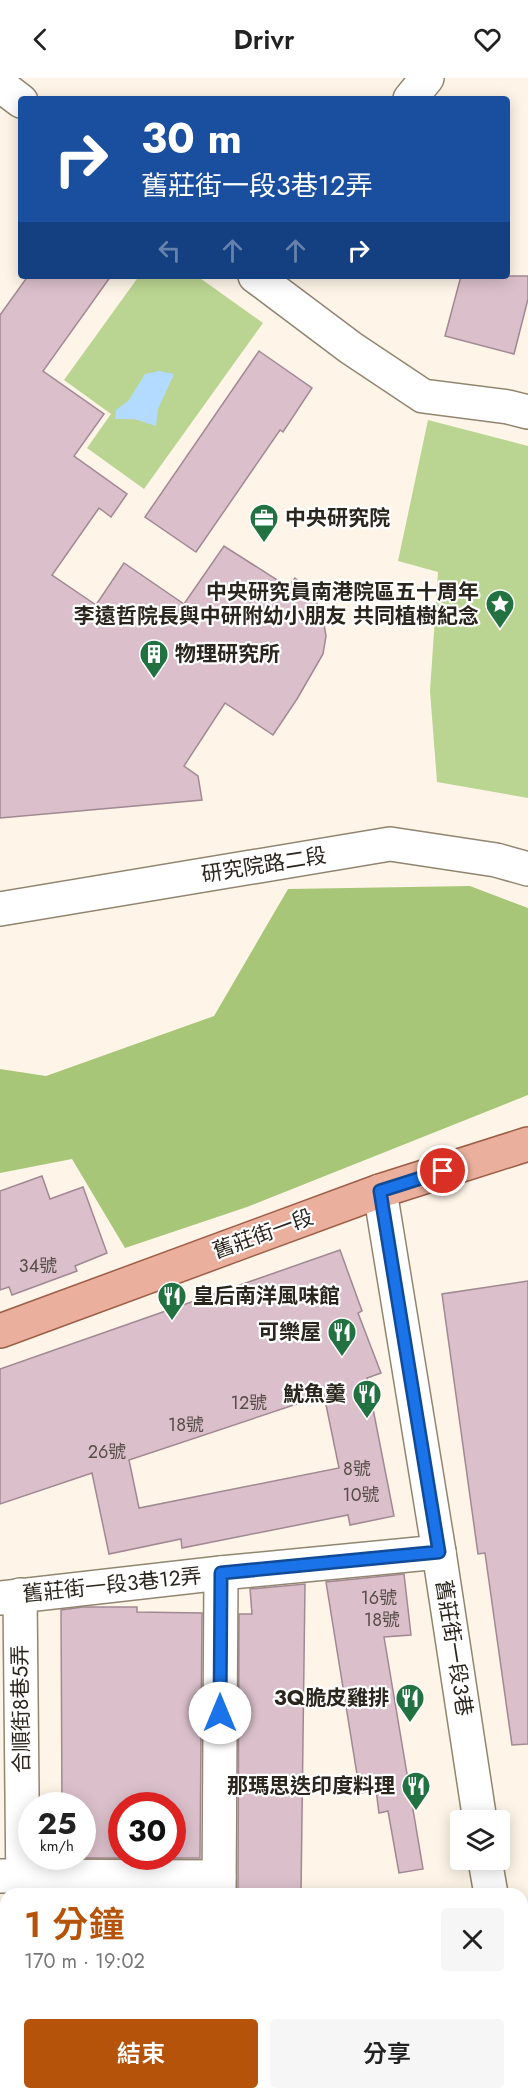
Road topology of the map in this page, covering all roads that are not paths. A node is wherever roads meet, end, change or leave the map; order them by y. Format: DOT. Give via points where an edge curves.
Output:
graph roads {
  1 [pos="427,78"];
  2 [pos="0,85"];
  3 [pos="412,96"];
  4 [pos="18,99"];
  5 [pos="259,279"];
  6 [pos="528,412"];
  7 [pos="528,869"];
  8 [pos="0,909"];
  9 [pos="528,1144"];
  10 [pos="380,1191"];
  11 [pos="0,1331"];
  12 [pos="439,1552"];
  13 [pos="221,1573"];
  14 [pos="10,1597"];
  15 [pos="478,1810"];
  16 [pos="487,1870"];
  17 [pos="15,1882"];
  18 [pos="219,1886"];
  19 [pos="490,1888"];
  1 -- 3 [label="street"];
  2 -- 4 [label="street"];
  5 -- 6 [label="street" via="423,396"];
  7 -- 8 [label="street, 研究院路二段" via="496,860 390,844"];
  9 -- 10 [label="main road, 舊莊街一段"];
  10 -- 11 [label="main road, 舊莊街一段"];
  10 -- 12 [label="street, 舊莊街一段3巷"];
  12 -- 13 [label="street, 舊莊街一段3巷12弄"];
  12 -- 15 [label="street, 舊莊街一段3巷"];
  13 -- 14 [label="street, 舊莊街一段3巷12弄"];
  13 -- 18 [label="street"];
  14 -- 17 [label="street, 合順街8巷5弄"];
  16 -- 19 [label="street"];
  17 -- 18 [label="street"];
}
